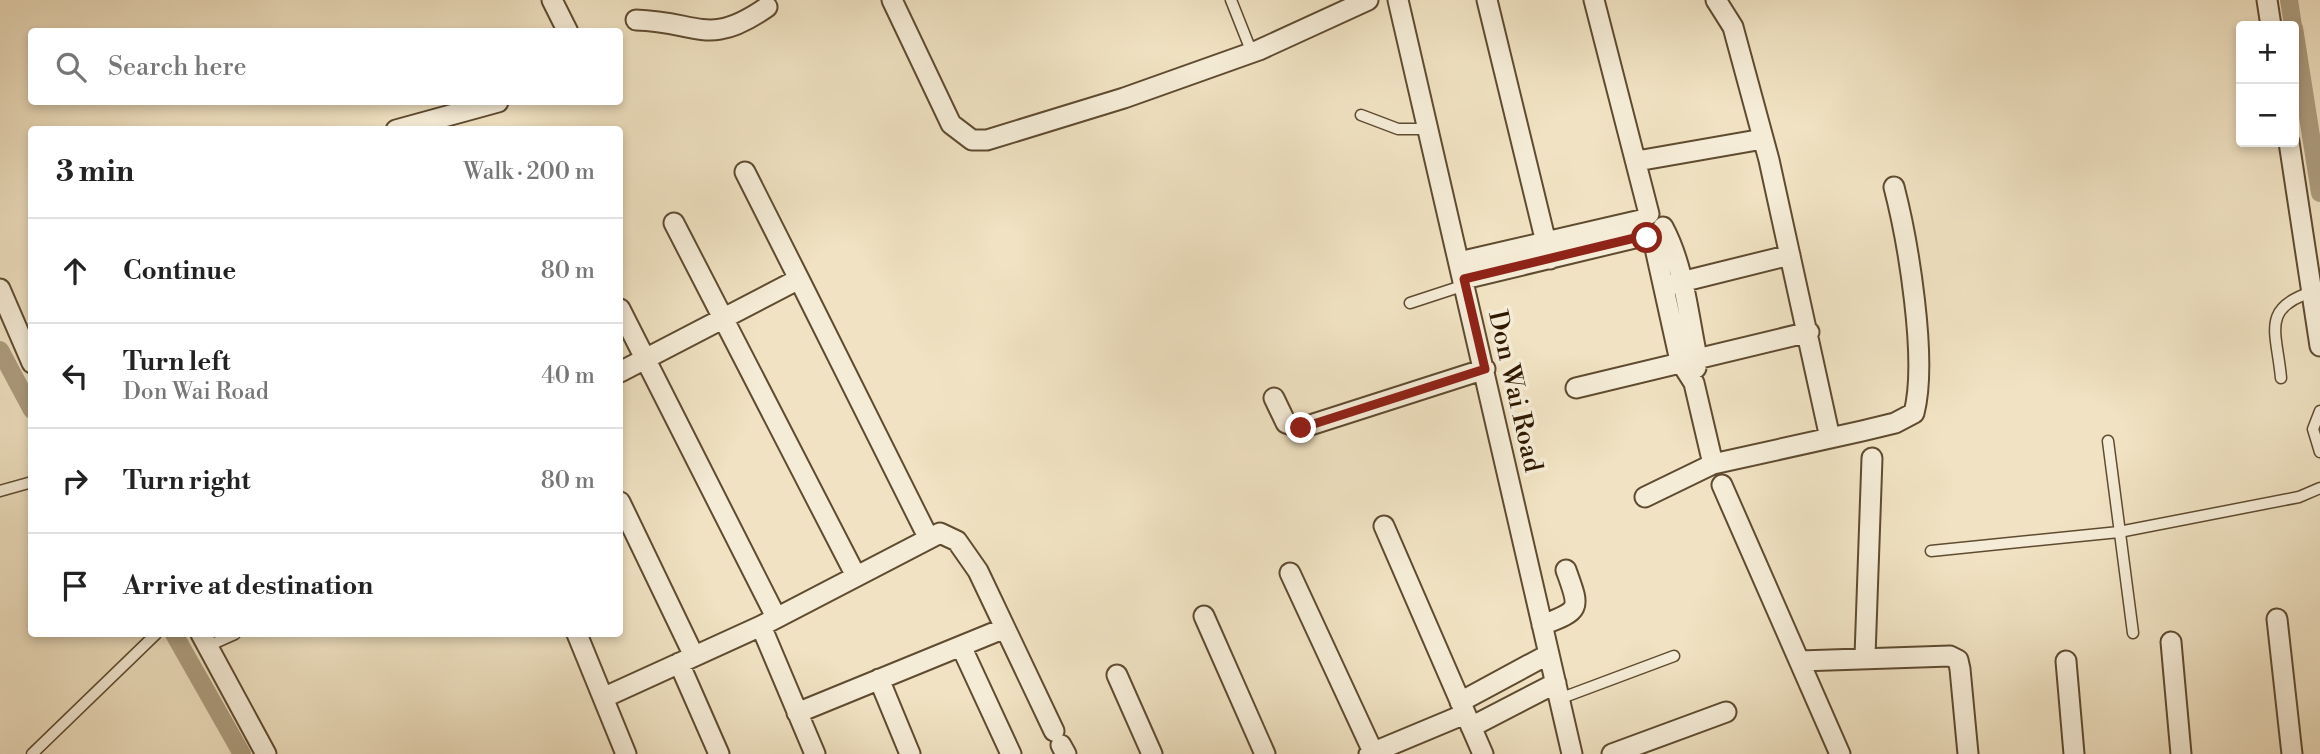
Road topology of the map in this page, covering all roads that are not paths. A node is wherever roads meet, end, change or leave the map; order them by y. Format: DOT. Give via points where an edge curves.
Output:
graph roads {
  1 [pos="552,0"];
  2 [pos="892,0"];
  3 [pos="1231,0"];
  4 [pos="1367,0"];
  5 [pos="1398,0"];
  6 [pos="1487,0"];
  7 [pos="1594,0"];
  8 [pos="1716,0"];
  9 [pos="2267,0"];
  10 [pos="770,2"];
  11 [pos="636,20"];
  12 [pos="2270,21"];
  13 [pos="566,28"];
  14 [pos="1252,52"];
  15 [pos="487,105"];
  16 [pos="1362,115"];
  17 [pos="411,126"];
  18 [pos="1427,129"];
  19 [pos="1763,139"];
  20 [pos="2290,147"];
  21 [pos="1637,161"];
  22 [pos="745,172"];
  23 [pos="1894,187"];
  24 [pos="674,223"];
  25 [pos="1650,227"];
  26 [pos="1548,250"];
  27 [pos="1790,255"];
  28 [pos="1462,275"];
  29 [pos="799,279"];
  30 [pos="1673,284"];
  31 [pos="0,289"];
  32 [pos="2312,292"];
  33 [pos="1410,303"];
  34 [pos="623,315"];
  35 [pos="722,318"];
  36 [pos="1809,332"];
  37 [pos="2320,346"];
  38 [pos="28,354"];
  39 [pos="646,359"];
  40 [pos="1689,359"];
  41 [pos="1485,369"];
  42 [pos="623,370"];
  43 [pos="2281,378"];
  44 [pos="1577,387"];
  45 [pos="1274,398"];
  46 [pos="2320,411"];
  47 [pos="1830,438"];
  48 [pos="2108,440"];
  49 [pos="2320,452"];
  50 [pos="1872,458"];
  51 [pos="1713,464"];
  52 [pos="28,483"];
  53 [pos="1722,485"];
  54 [pos="2320,488"];
  55 [pos="0,491"];
  56 [pos="1645,497"];
  57 [pos="623,509"];
  58 [pos="1384,526"];
  59 [pos="2119,532"];
  60 [pos="928,537"];
  61 [pos="1931,551"];
  62 [pos="1566,570"];
  63 [pos="1290,573"];
  64 [pos="856,576"];
  65 [pos="1204,616"];
  66 [pos="2277,619"];
  67 [pos="768,622"];
  68 [pos="1542,625"];
  69 [pos="1005,628"];
  70 [pos="2133,633"];
  71 [pos="152,637"];
  72 [pos="578,637"];
  73 [pos="205,640"];
  74 [pos="2171,642"];
  75 [pos="961,646"];
  76 [pos="1549,654"];
  77 [pos="1674,656"];
  78 [pos="1865,656"];
  79 [pos="687,660"];
  80 [pos="1800,661"];
  81 [pos="2066,661"];
  82 [pos="1117,675"];
  83 [pos="879,679"];
  84 [pos="1558,691"];
  85 [pos="605,696"];
  86 [pos="1726,712"];
  87 [pos="797,713"];
  88 [pos="1465,715"];
  89 [pos="1060,743"];
  90 [pos="1372,753"];
  91 [pos="32,754"];
  92 [pos="267,754"];
  93 [pos="626,754"];
  94 [pos="719,754"];
  95 [pos="815,754"];
  96 [pos="910,754"];
  97 [pos="1011,754"];
  98 [pos="1152,754"];
  99 [pos="1265,754"];
  100 [pos="1483,754"];
  101 [pos="1572,754"];
  102 [pos="1612,754"];
  103 [pos="1840,754"];
  104 [pos="1968,754"];
  105 [pos="2074,754"];
  106 [pos="2181,754"];
  107 [pos="2292,754"];
  1 -- 13 [label="street"];
  2 -- 14 [label="street" via="951,124 972,140 987,140 1124,98"];
  3 -- 14 [label="lane"];
  4 -- 14 [label="street"];
  5 -- 18 [label="street, Don Wai Road"];
  6 -- 26 [label="street"];
  7 -- 21 [label="street"];
  8 -- 19 [label="street" via="1733,27"];
  9 -- 12 [label="street"];
  10 -- 11 [label="street" via="744,23 726,30 706,32 672,22"];
  15 -- 17 [label="street"];
  16 -- 18 [label="lane" via="1398,129"];
  18 -- 28 [label="street, Don Wai Road"];
  19 -- 21 [label="street"];
  19 -- 27 [label="street"];
  20 -- 32 [label="street"];
  21 -- 25 [label="street"];
  22 -- 29 [label="street"];
  23 -- 47 [label="street" via="1914,306 1918,377 1914,413 1895,423"];
  24 -- 35 [label="street"];
  25 -- 26 [label="street"];
  25 -- 30 [label="street" via="1675,253"];
  26 -- 28 [label="street"];
  27 -- 30 [label="street"];
  27 -- 36 [label="street"];
  28 -- 33 [label="lane"];
  28 -- 41 [label="street, Don Wai Road"];
  29 -- 35 [label="street"];
  29 -- 60 [label="street"];
  30 -- 40 [label="street"];
  31 -- 38 [label="street"];
  32 -- 37 [label="street"];
  32 -- 43 [label="lane" via="2290,299 2275,318"];
  34 -- 39 [label="street"];
  35 -- 39 [label="street"];
  35 -- 64 [label="street"];
  36 -- 40 [label="street"];
  36 -- 47 [label="street"];
  39 -- 42 [label="street"];
  39 -- 67 [label="street"];
  40 -- 44 [label="street"];
  40 -- 51 [label="street"];
  41 -- 45 [label="street" via="1301,428 1286,423"];
  41 -- 68 [label="street, Don Wai Road"];
  46 -- 49 [label="lane" via="2313,429"];
  47 -- 51 [label="street"];
  48 -- 59 [label="lane"];
  50 -- 78 [label="street"];
  51 -- 56 [label="street"];
  52 -- 55 [label="lane"];
  53 -- 80 [label="street"];
  54 -- 59 [label="lane" via="2299,497"];
  57 -- 79 [label="street"];
  58 -- 88 [label="street"];
  59 -- 61 [label="lane"];
  59 -- 70 [label="lane"];
  60 -- 64 [label="street"];
  60 -- 69 [label="street" via="949,535 966,551"];
  62 -- 68 [label="street" via="1575,607 1570,614"];
  63 -- 90 [label="street"];
  64 -- 67 [label="street"];
  65 -- 99 [label="street"];
  66 -- 107 [label="street"];
  67 -- 79 [label="street"];
  67 -- 87 [label="street"];
  68 -- 76 [label="street, Don Wai Road"];
  69 -- 75 [label="street"];
  69 -- 89 [label="street"];
  71 -- 91 [label="lane"];
  72 -- 85 [label="street"];
  73 -- 92 [label="street"];
  74 -- 106 [label="street"];
  75 -- 83 [label="street"];
  75 -- 97 [label="street"];
  76 -- 84 [label="street, Don Wai Road"];
  76 -- 88 [label="street"];
  77 -- 84 [label="lane"];
  78 -- 80 [label="street"];
  78 -- 104 [label="street" via="1938,655 1958,660"];
  79 -- 85 [label="street"];
  79 -- 94 [label="street"];
  80 -- 103 [label="street"];
  81 -- 105 [label="street"];
  82 -- 98 [label="street"];
  83 -- 87 [label="street"];
  83 -- 96 [label="street"];
  84 -- 88 [label="street"];
  84 -- 101 [label="street, Don Wai Road"];
  85 -- 93 [label="street"];
  86 -- 102 [label="street"];
  87 -- 95 [label="street"];
  88 -- 90 [label="street"];
  88 -- 100 [label="street"];
}
